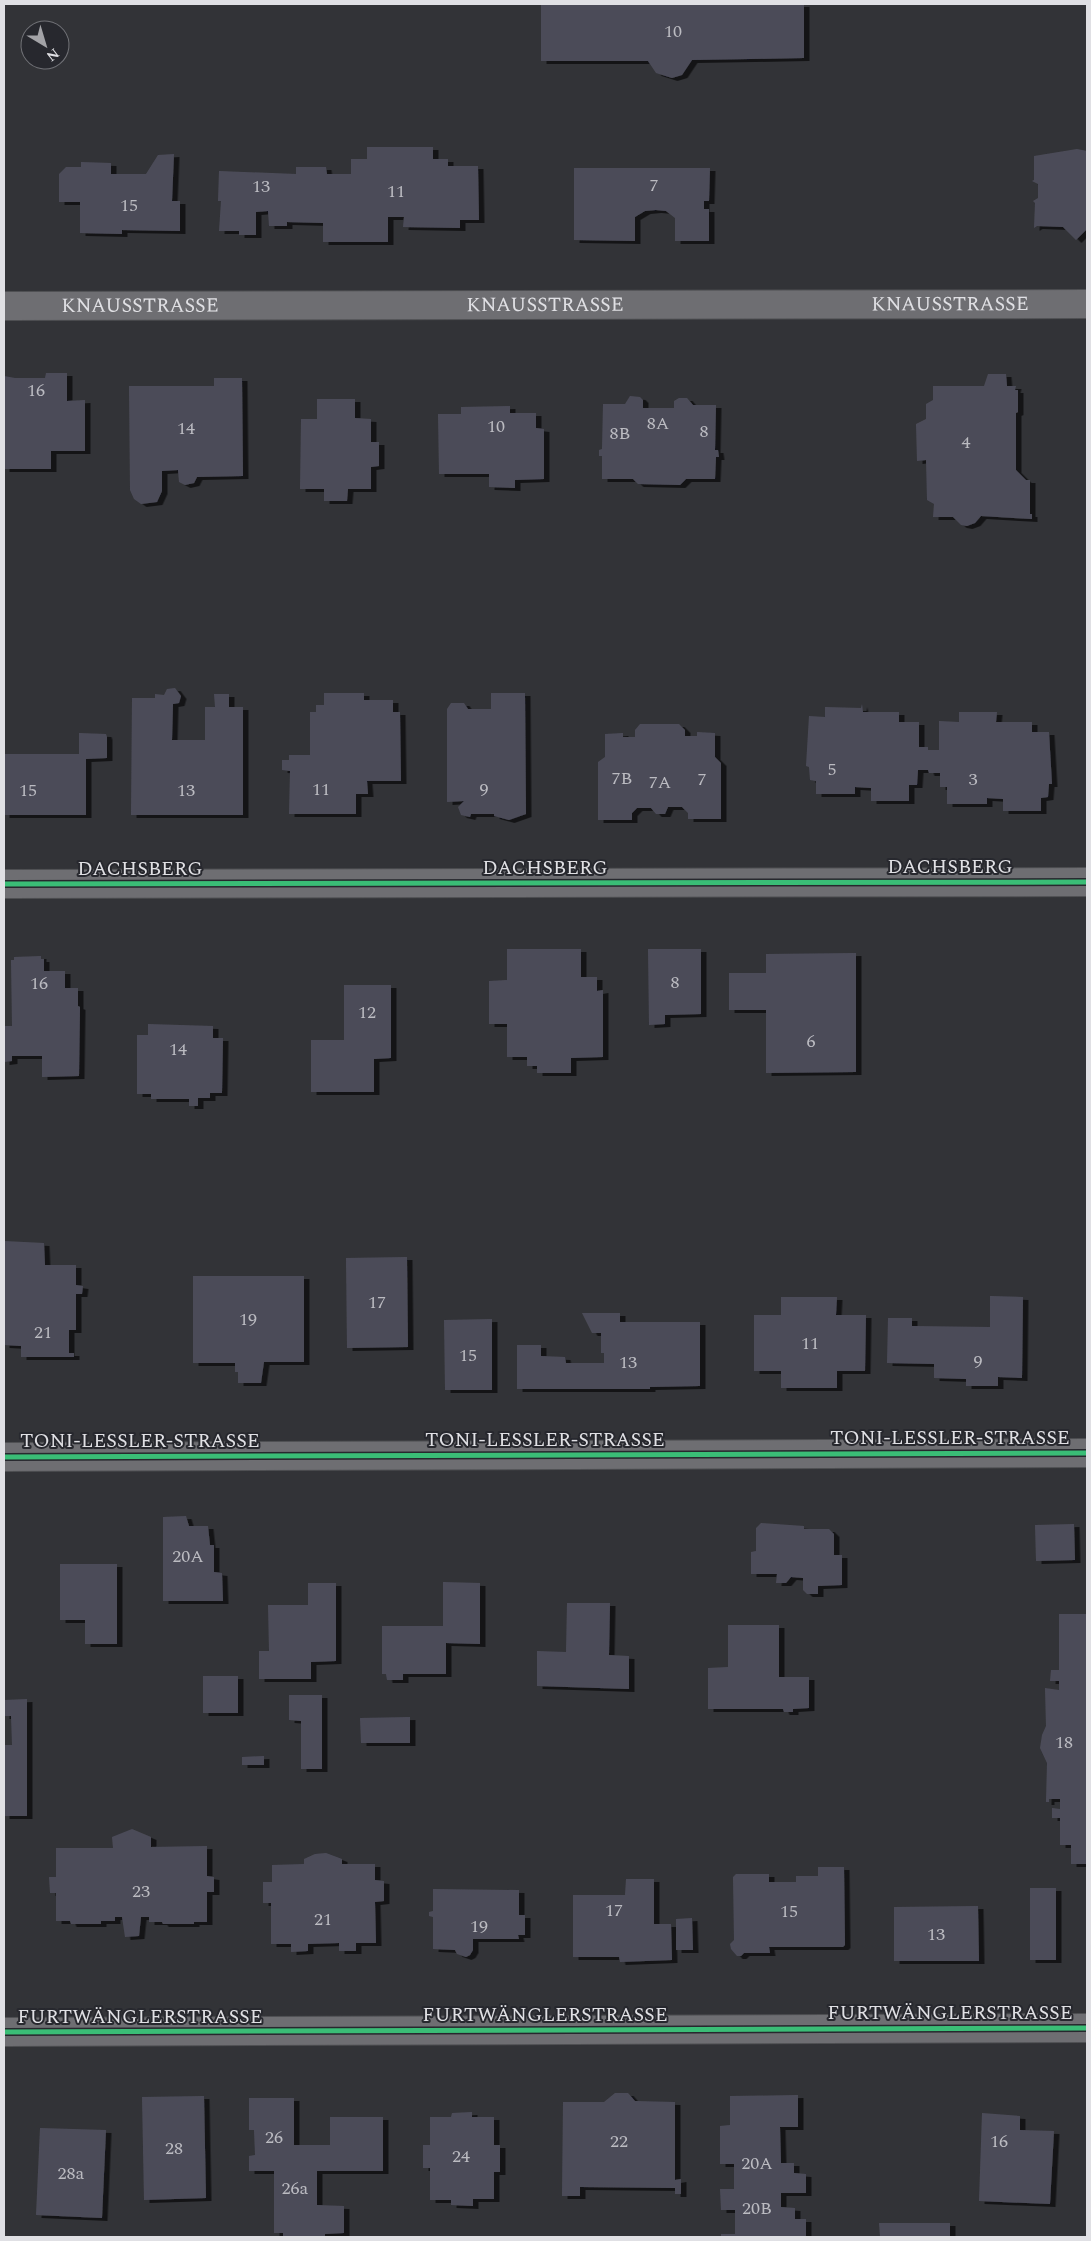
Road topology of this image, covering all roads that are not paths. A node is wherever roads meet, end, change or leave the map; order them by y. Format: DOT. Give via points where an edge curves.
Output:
graph roads {
  1 [pos="1087,304"];
  2 [pos="4,306"];
  3 [pos="1087,882"];
  4 [pos="4,884"];
  5 [pos="1087,1452"];
  6 [pos="4,1457"];
  7 [pos="1087,2028"];
  8 [pos="4,2032"];
  1 -- 2 [label="street, KNAUSSTRASSE"];
  3 -- 4 [label="street, DACHSBERG"];
  5 -- 6 [label="street, TONI-LESSLER-STRASSE"];
  7 -- 8 [label="street, FURTWÄNGLERSTRASSE"];
}
